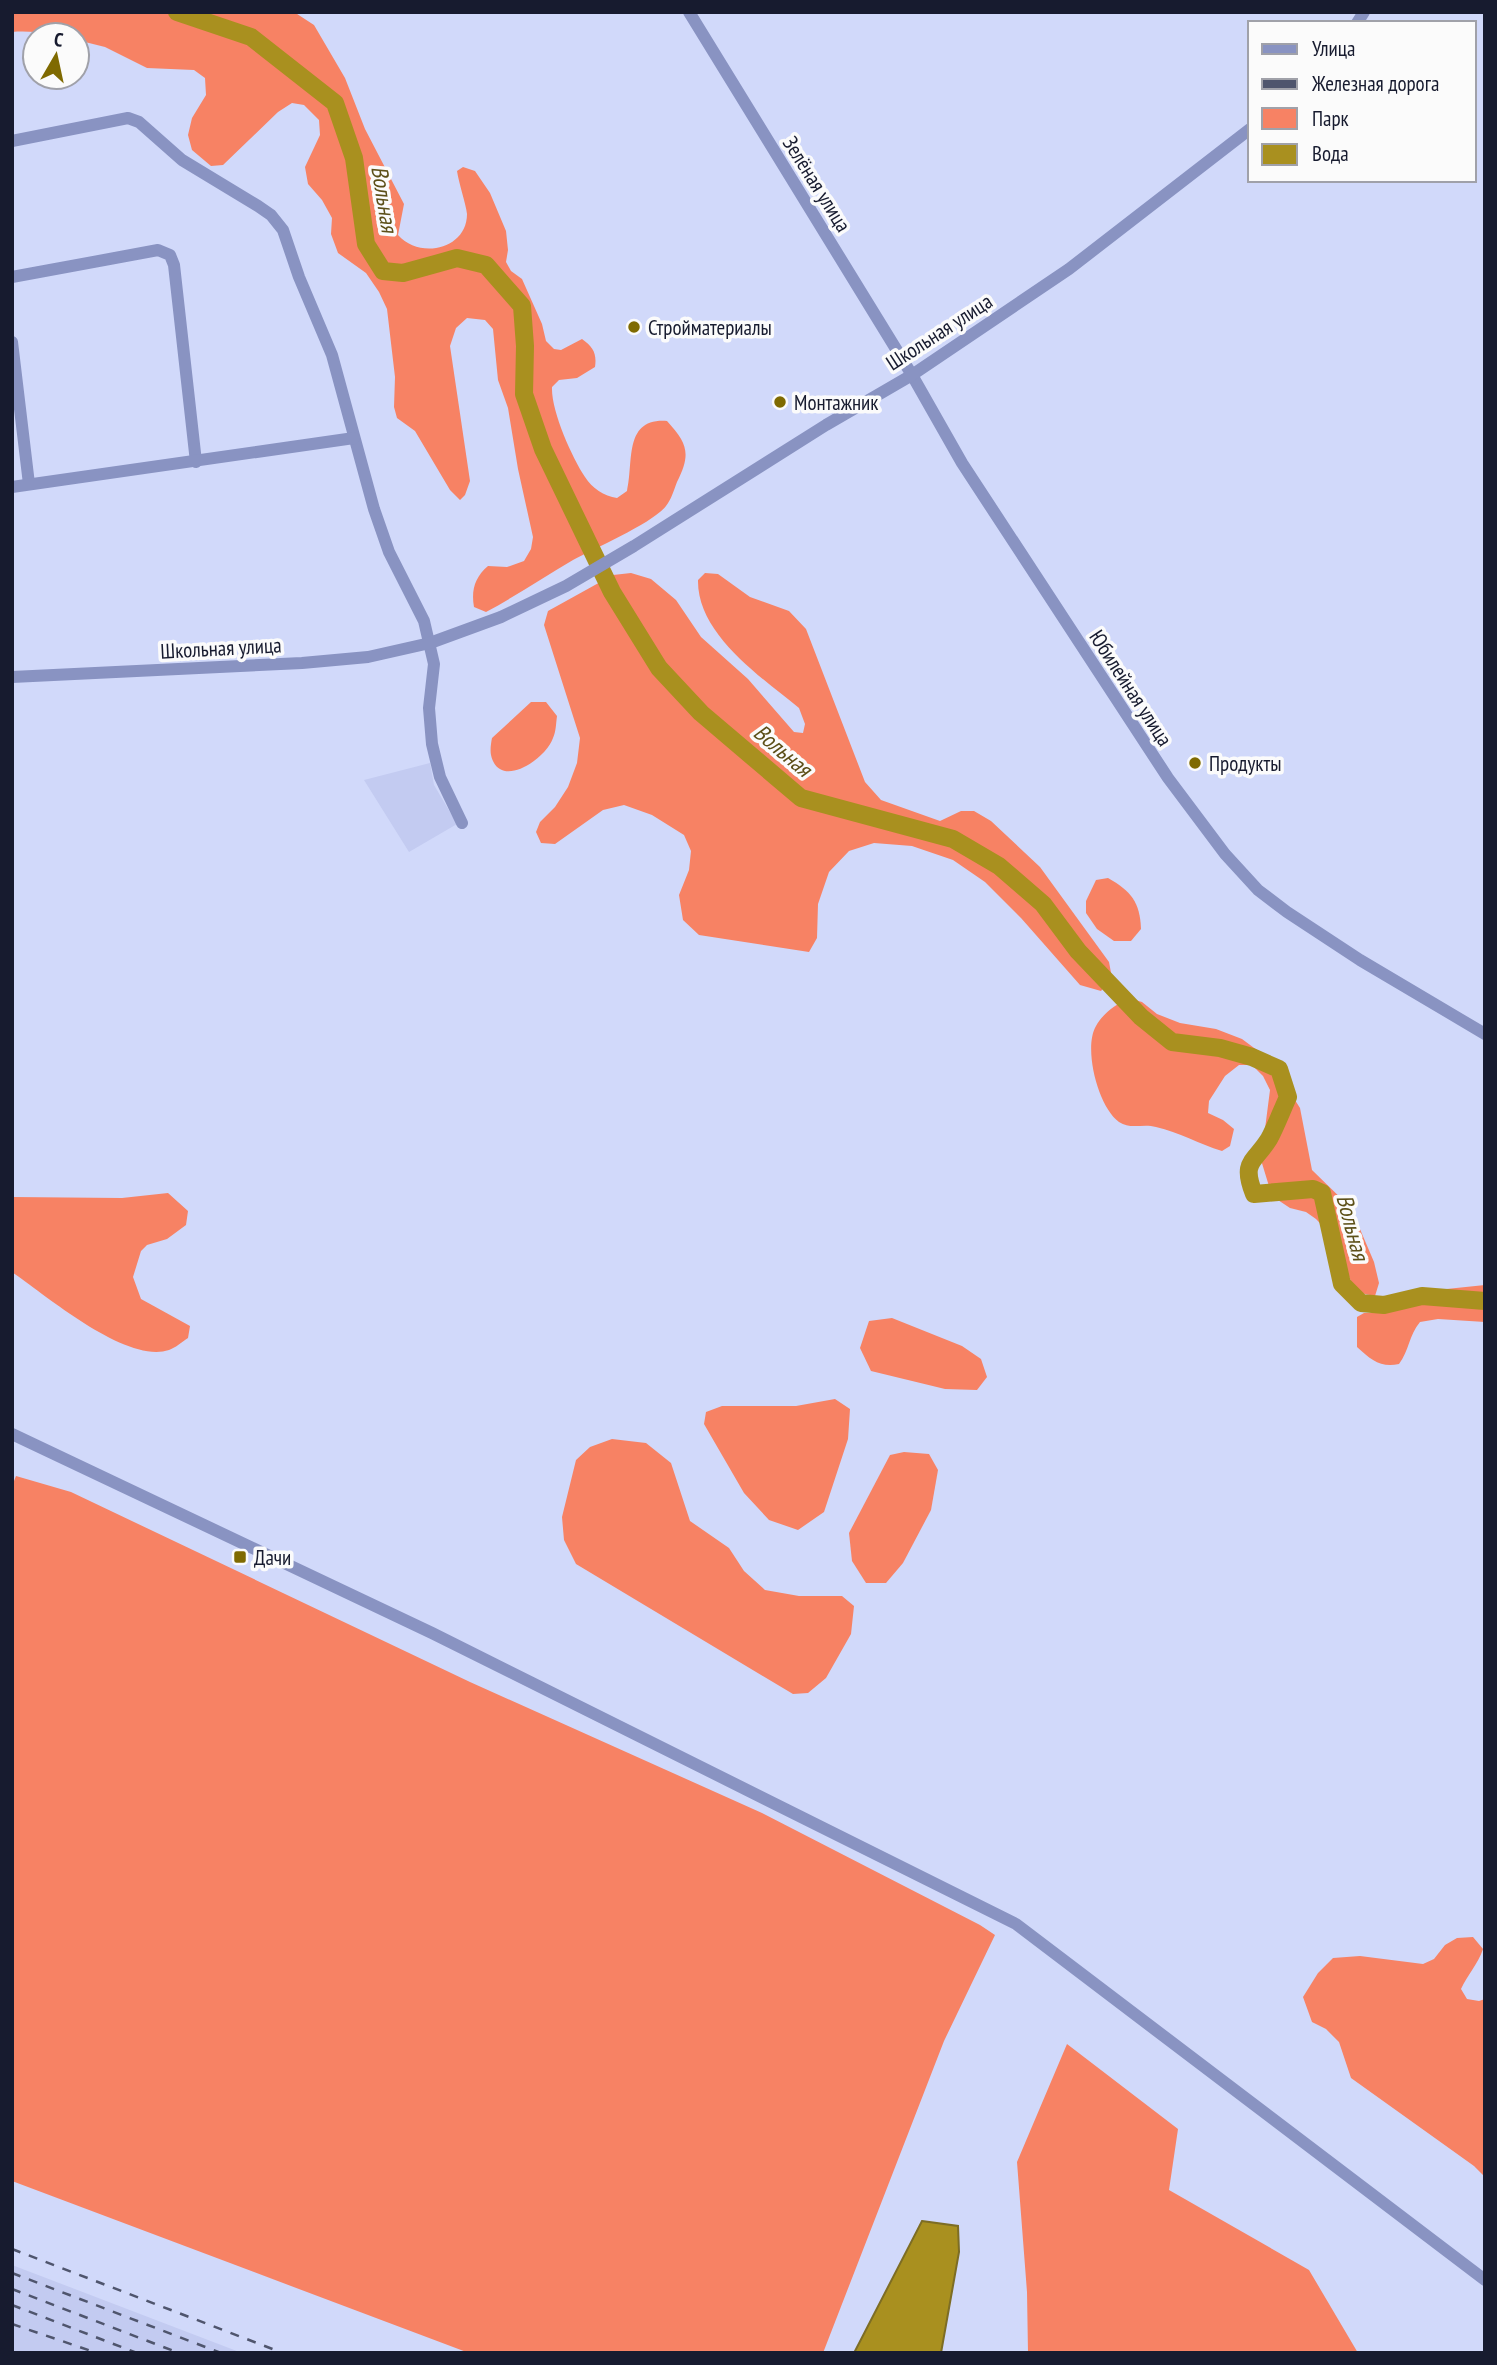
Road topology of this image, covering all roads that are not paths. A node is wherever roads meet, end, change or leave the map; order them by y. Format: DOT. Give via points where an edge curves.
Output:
graph roads {
  1 [pos="689,12"];
  2 [pos="1248,131"];
  3 [pos="12,141"];
  4 [pos="12,277"];
  5 [pos="12,342"];
  6 [pos="912,375"];
  7 [pos="354,438"];
  8 [pos="196,462"];
  9 [pos="29,484"];
  10 [pos="12,487"];
  11 [pos="430,643"];
  12 [pos="12,677"];
  13 [pos="462,823"];
  14 [pos="1485,1034"];
  15 [pos="12,1434"];
  16 [pos="1485,2280"];
  1 -- 6 [label="street, Зелёная улица"];
  2 -- 6 [label="street, Школьная улица" via="1069,270"];
  3 -- 7 [label="street" via="128,118 139,122 182,160 271,215 283,230 332,355"];
  4 -- 8 [label="street" via="158,250 170,255"];
  5 -- 9 [label="street"];
  6 -- 11 [label="street, Школьная улица" via="566,586"];
  6 -- 14 [label="street, Юбилейная улица" via="962,463 1168,778 1241,873 1258,890 1360,960"];
  7 -- 8 [label="street"];
  7 -- 11 [label="street" via="389,552 415,600"];
  8 -- 9 [label="street"];
  9 -- 10 [label="street"];
  11 -- 12 [label="street, Школьная улица" via="368,657 302,663"];
  11 -- 13 [label="street" via="434,664 429,708 432,744 440,777"];
  15 -- 16 [label="street" via="419,1627 1016,1924"];
}
